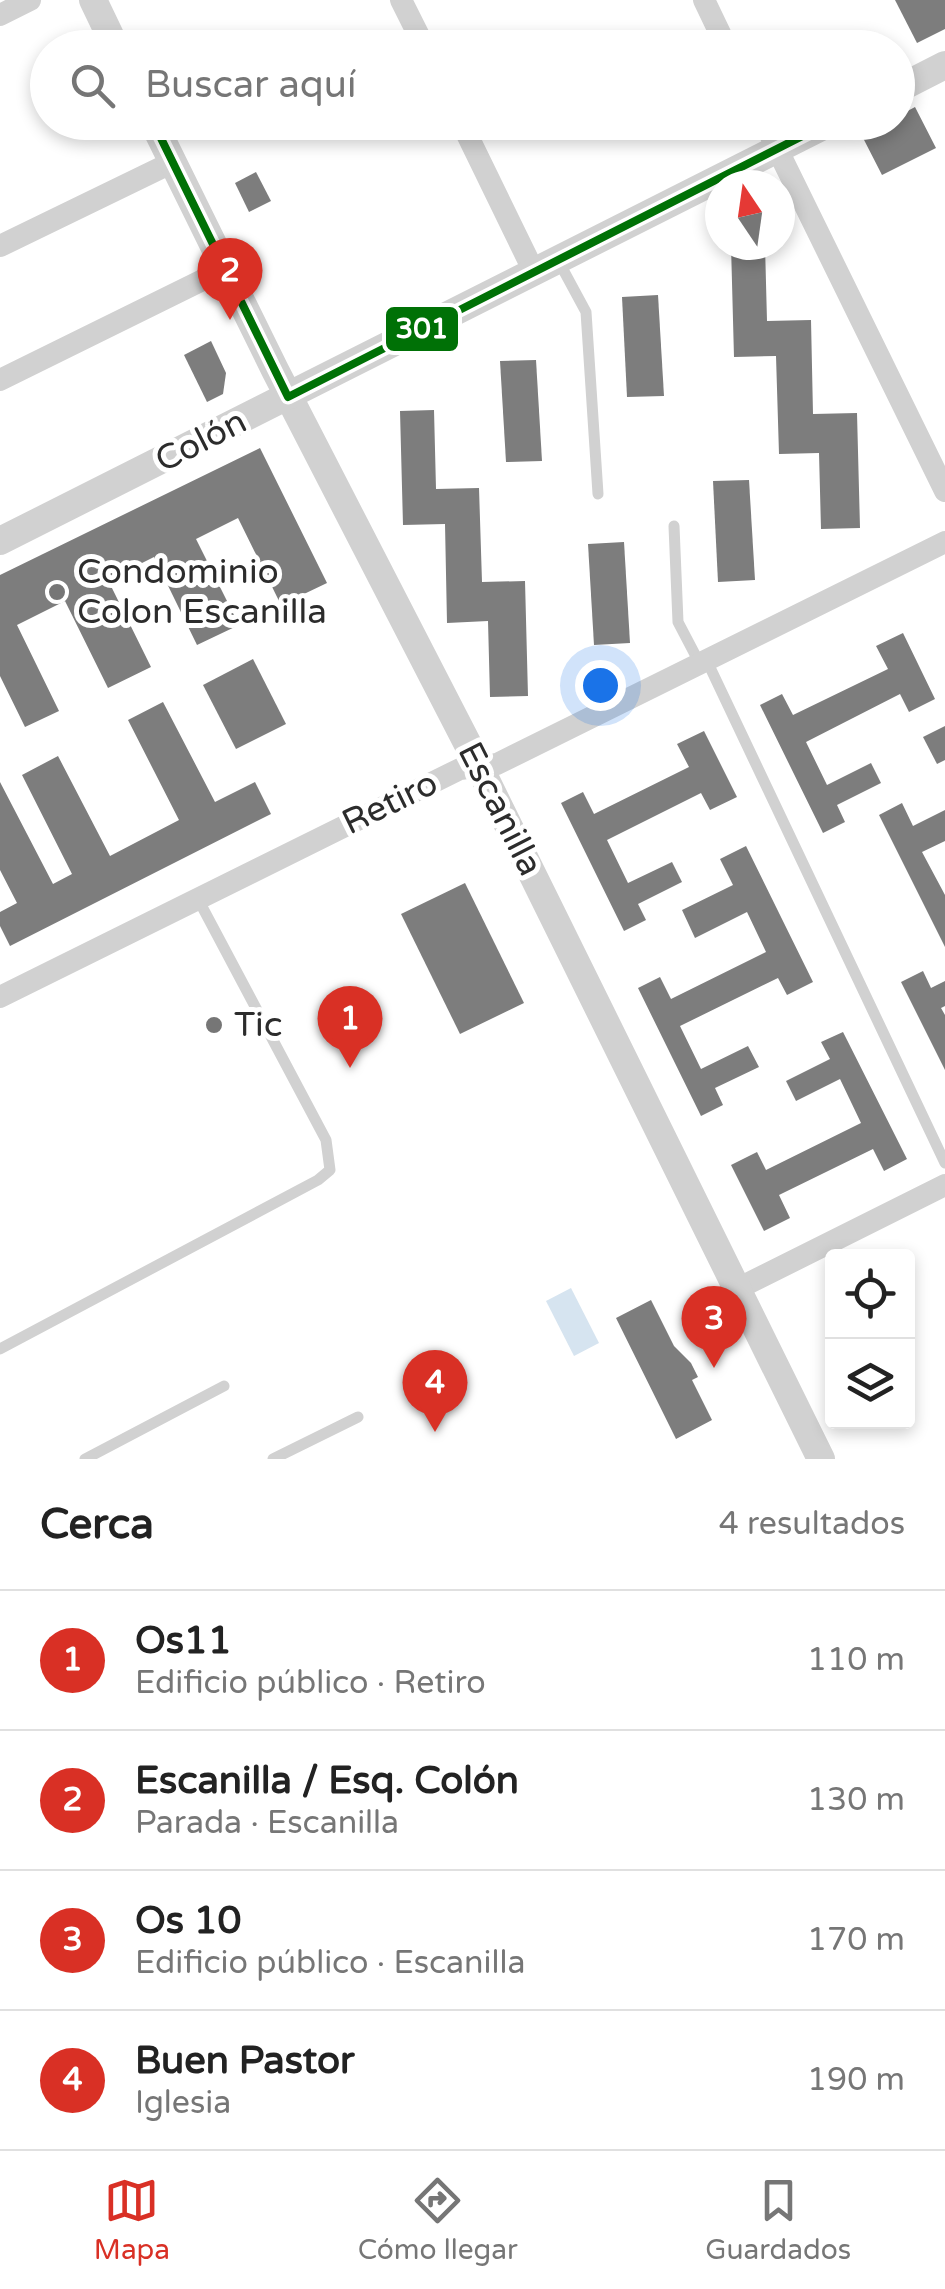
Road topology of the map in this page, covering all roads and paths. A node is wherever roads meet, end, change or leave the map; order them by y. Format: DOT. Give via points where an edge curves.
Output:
graph roads {
  1 [pos="30,0"];
  2 [pos="93,0"];
  3 [pos="401,0"];
  4 [pos="704,0"];
  5 [pos="0,14"];
  6 [pos="107,30"];
  7 [pos="415,30"];
  8 [pos="718,30"];
  9 [pos="945,65"];
  10 [pos="915,80"];
  11 [pos="162,140"];
  12 [pos="472,140"];
  13 [pos="773,140"];
  14 [pos="797,140"];
  15 [pos="778,150"];
  16 [pos="172,162"];
  17 [pos="0,246"];
  18 [pos="225,268"];
  19 [pos="547,268"];
  20 [pos="0,380"];
  21 [pos="288,397"];
  22 [pos="945,491"];
  23 [pos="598,494"];
  24 [pos="674,526"];
  25 [pos="0,542"];
  26 [pos="945,542"];
  27 [pos="704,662"];
  28 [pos="479,766"];
  29 [pos="198,899"];
  30 [pos="0,997"];
  31 [pos="945,1163"];
  32 [pos="945,1185"];
  33 [pos="737,1289"];
  34 [pos="0,1349"];
  35 [pos="224,1386"];
  36 [pos="358,1417"];
  37 [pos="85,1459"];
  38 [pos="273,1459"];
  39 [pos="821,1459"];
  1 -- 5 [label="street"];
  2 -- 6 [label="street"];
  3 -- 7 [label="street"];
  4 -- 8 [label="street"];
  9 -- 10 [label="street"];
  11 -- 16 [label="street, Escanilla"];
  12 -- 19 [label="street"];
  13 -- 15 [label="street"];
  14 -- 15 [label="street, Colón"];
  15 -- 19 [label="street, Colón"];
  15 -- 22 [label="street"];
  16 -- 17 [label="street"];
  16 -- 18 [label="street, Escanilla"];
  18 -- 20 [label="street"];
  18 -- 21 [label="street, Escanilla"];
  19 -- 21 [label="street, Colón"];
  19 -- 23 [label="lane" via="586,312"];
  21 -- 25 [label="street, Colón"];
  21 -- 28 [label="street, Escanilla"];
  24 -- 27 [label="lane" via="678,622"];
  26 -- 27 [label="street, Retiro"];
  27 -- 28 [label="street, Retiro" via="497,764"];
  27 -- 31 [label="lane"];
  28 -- 29 [label="street, Retiro" via="460,768"];
  28 -- 33 [label="street, Escanilla"];
  29 -- 30 [label="street, Retiro"];
  29 -- 34 [label="lane" via="326,1140 330,1170"];
  32 -- 33 [label="street"];
  33 -- 39 [label="street, Escanilla"];
  35 -- 37 [label="lane"];
  36 -- 38 [label="lane"];
}
